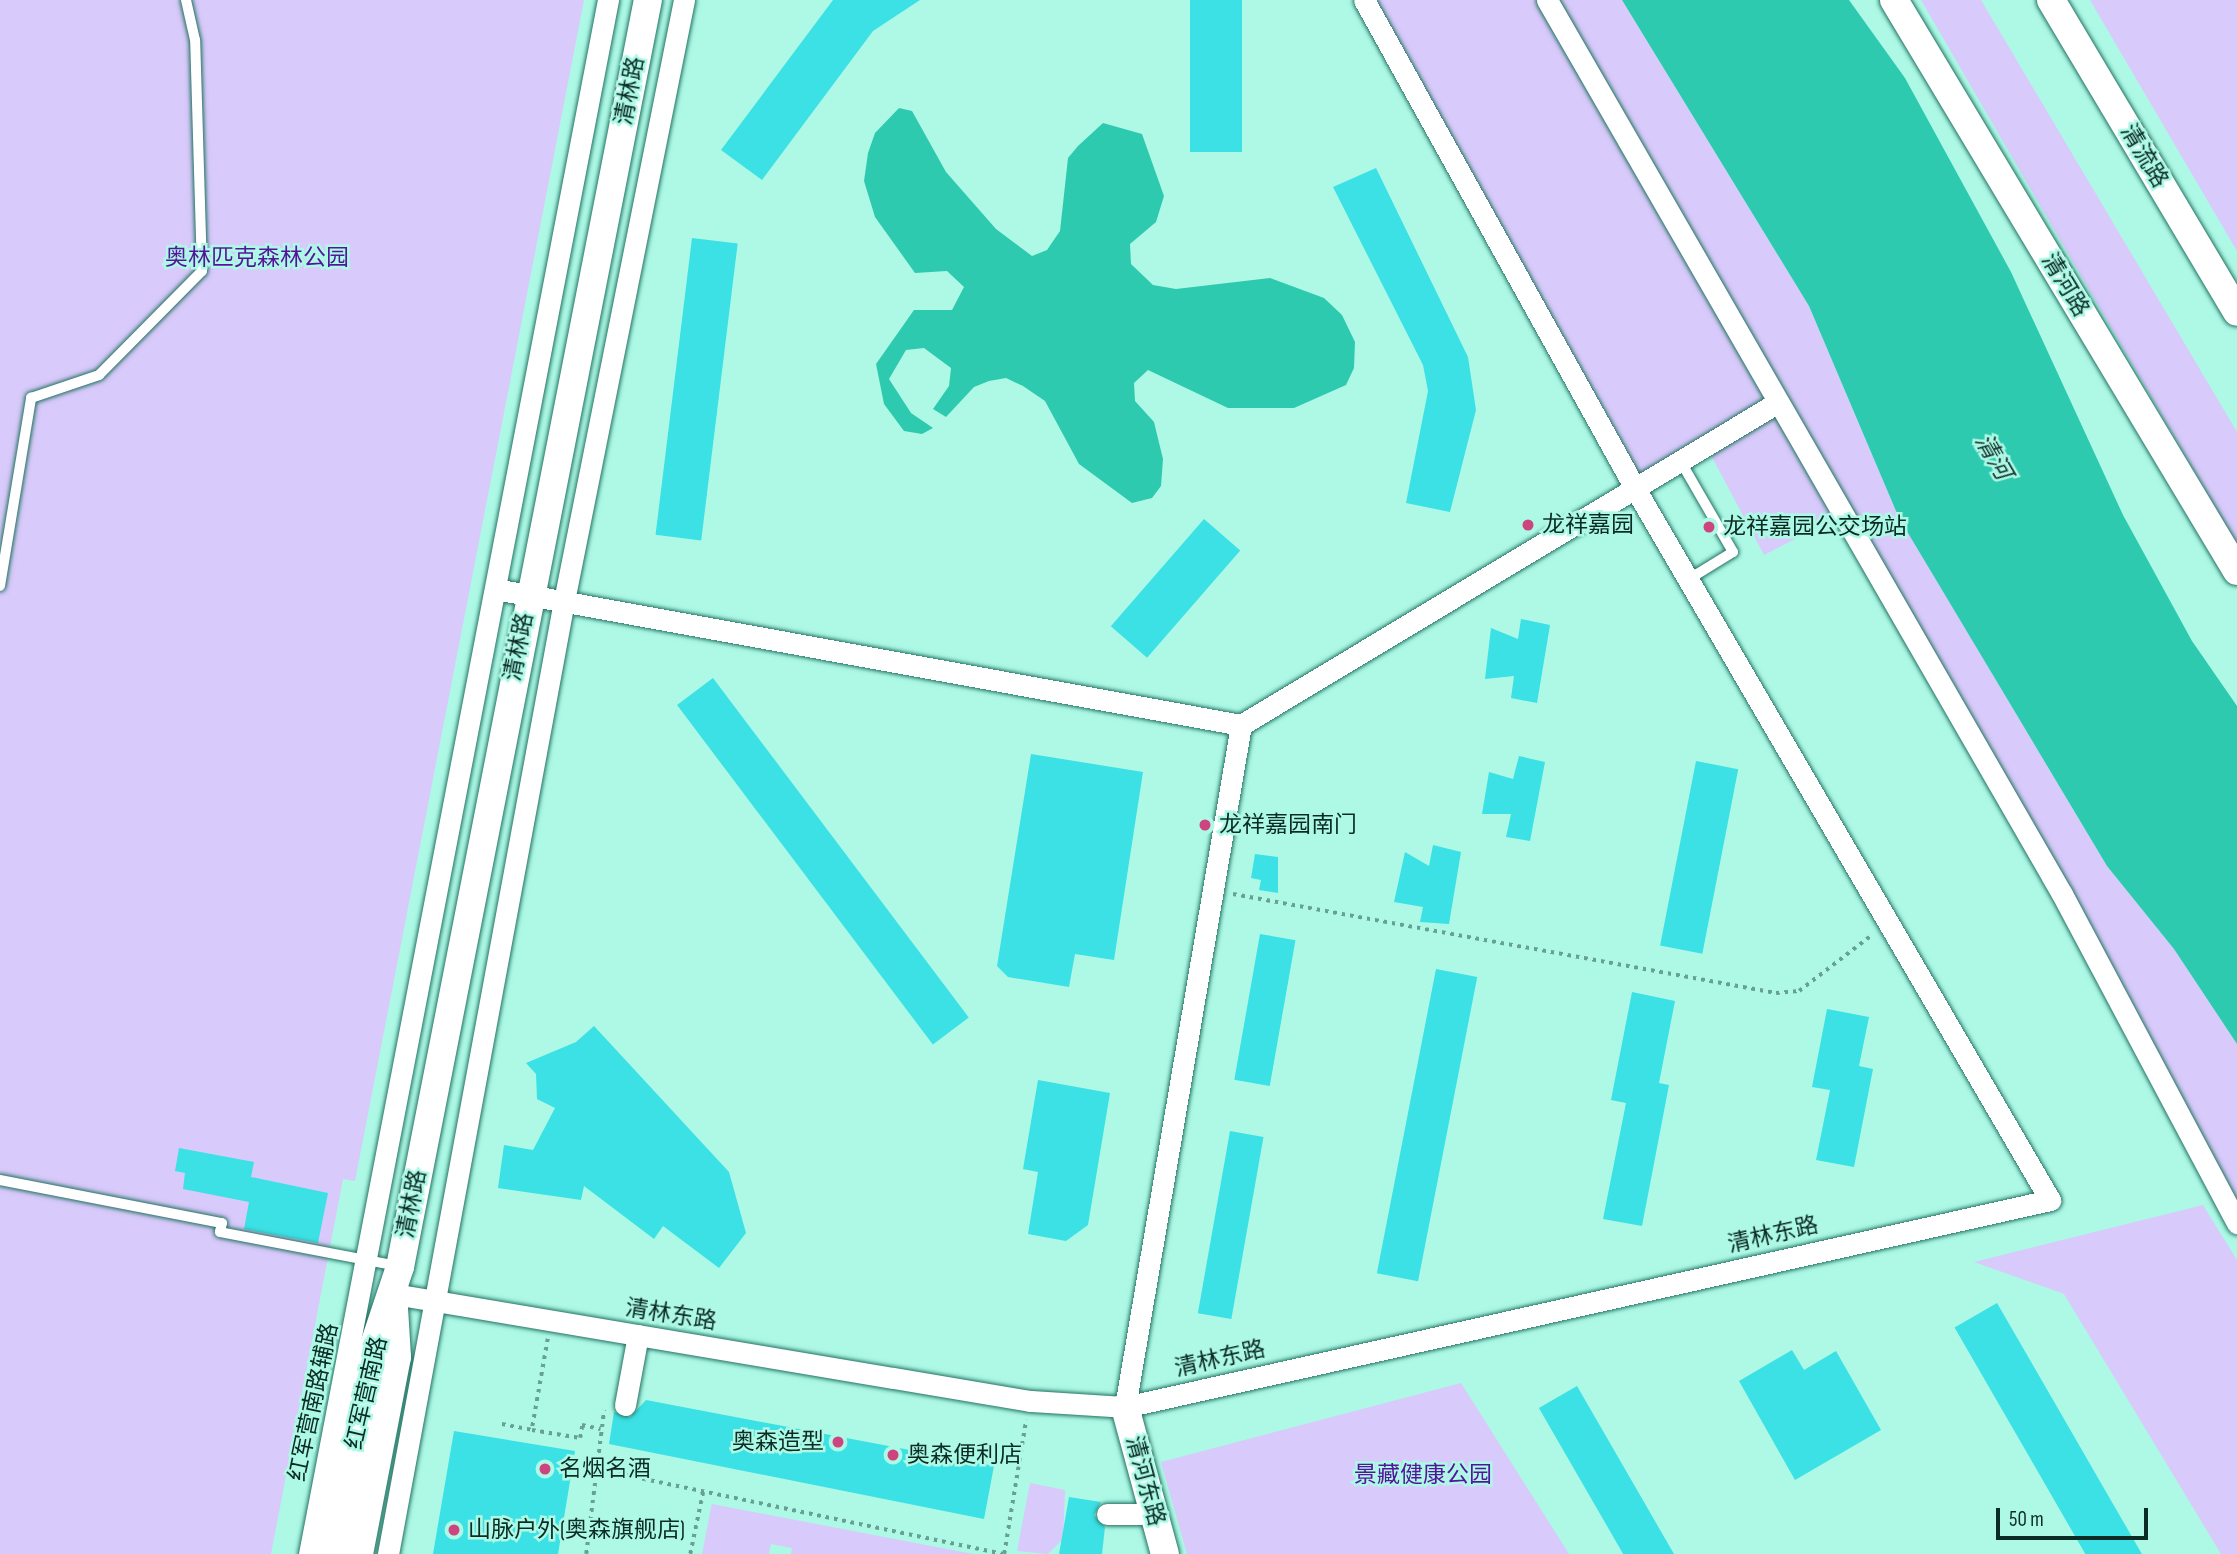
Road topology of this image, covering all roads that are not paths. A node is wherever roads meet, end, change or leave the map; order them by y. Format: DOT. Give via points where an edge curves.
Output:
graph roads {
  1 [pos="186,0"];
  2 [pos="608,0"];
  3 [pos="648,0"];
  4 [pos="684,0"];
  5 [pos="1364,0"];
  6 [pos="1547,0"];
  7 [pos="1894,0"];
  8 [pos="2051,0"];
  9 [pos="2237,312"];
  10 [pos="1775,404"];
  11 [pos="1681,462"];
  12 [pos="1636,490"];
  13 [pos="2237,571"];
  14 [pos="1689,579"];
  15 [pos="0,586"];
  16 [pos="495,589"];
  17 [pos="529,595"];
  18 [pos="564,601"];
  19 [pos="1241,725"];
  20 [pos="0,1181"];
  21 [pos="2237,1223"];
  22 [pos="370,1261"];
  23 [pos="400,1266"];
  24 [pos="394,1294"];
  25 [pos="435,1301"];
  26 [pos="638,1335"];
  27 [pos="616,1403"];
  28 [pos="1125,1407"];
  29 [pos="1147,1511"];
  30 [pos="1107,1514"];
  31 [pos="309,1554"];
  32 [pos="333,1554"];
  33 [pos="359,1554"];
  34 [pos="388,1554"];
  35 [pos="1164,1554"];
  1 -- 15 [label="lane" via="195,40 202,271 99,375 31,398"];
  2 -- 16 [label="street, 红军营南路辅路"];
  3 -- 17 [label="street, 清林路"];
  4 -- 18 [label="street"];
  5 -- 12 [label="street"];
  6 -- 10 [label="street"];
  7 -- 13 [label="street, 清河路"];
  8 -- 9 [label="street, 清流路"];
  10 -- 11 [label="street"];
  10 -- 21 [label="street" via="2062,894"];
  11 -- 12 [label="street"];
  11 -- 14 [label="lane" via="1733,552"];
  12 -- 14 [label="street"];
  12 -- 19 [label="street"];
  14 -- 28 [label="street, 清林东路" via="2050,1200"];
  16 -- 17 [label="street"];
  16 -- 22 [label="street, 红军营南路辅路"];
  17 -- 18 [label="street"];
  17 -- 23 [label="street, 清林路"];
  18 -- 19 [label="street"];
  18 -- 25 [label="street"];
  19 -- 28 [label="street"];
  20 -- 22 [label="lane" via="222,1223 220,1232"];
  22 -- 23 [label="lane"];
  22 -- 31 [label="street, 红军营南路辅路"];
  23 -- 24 [label="street, 清林路"];
  24 -- 25 [label="street, 清林东路"];
  24 -- 32 [label="street, 红军营南路" via="373,1351"];
  24 -- 33 [label="street, 红军营南路" via="397,1357"];
  25 -- 26 [label="street, 清林东路"];
  25 -- 34 [label="street"];
  26 -- 27 [label="street"];
  26 -- 28 [label="street, 清林东路" via="1030,1401"];
  28 -- 29 [label="street, 清河东路"];
  29 -- 30 [label="street"];
  29 -- 35 [label="street, 清河东路"];
}
